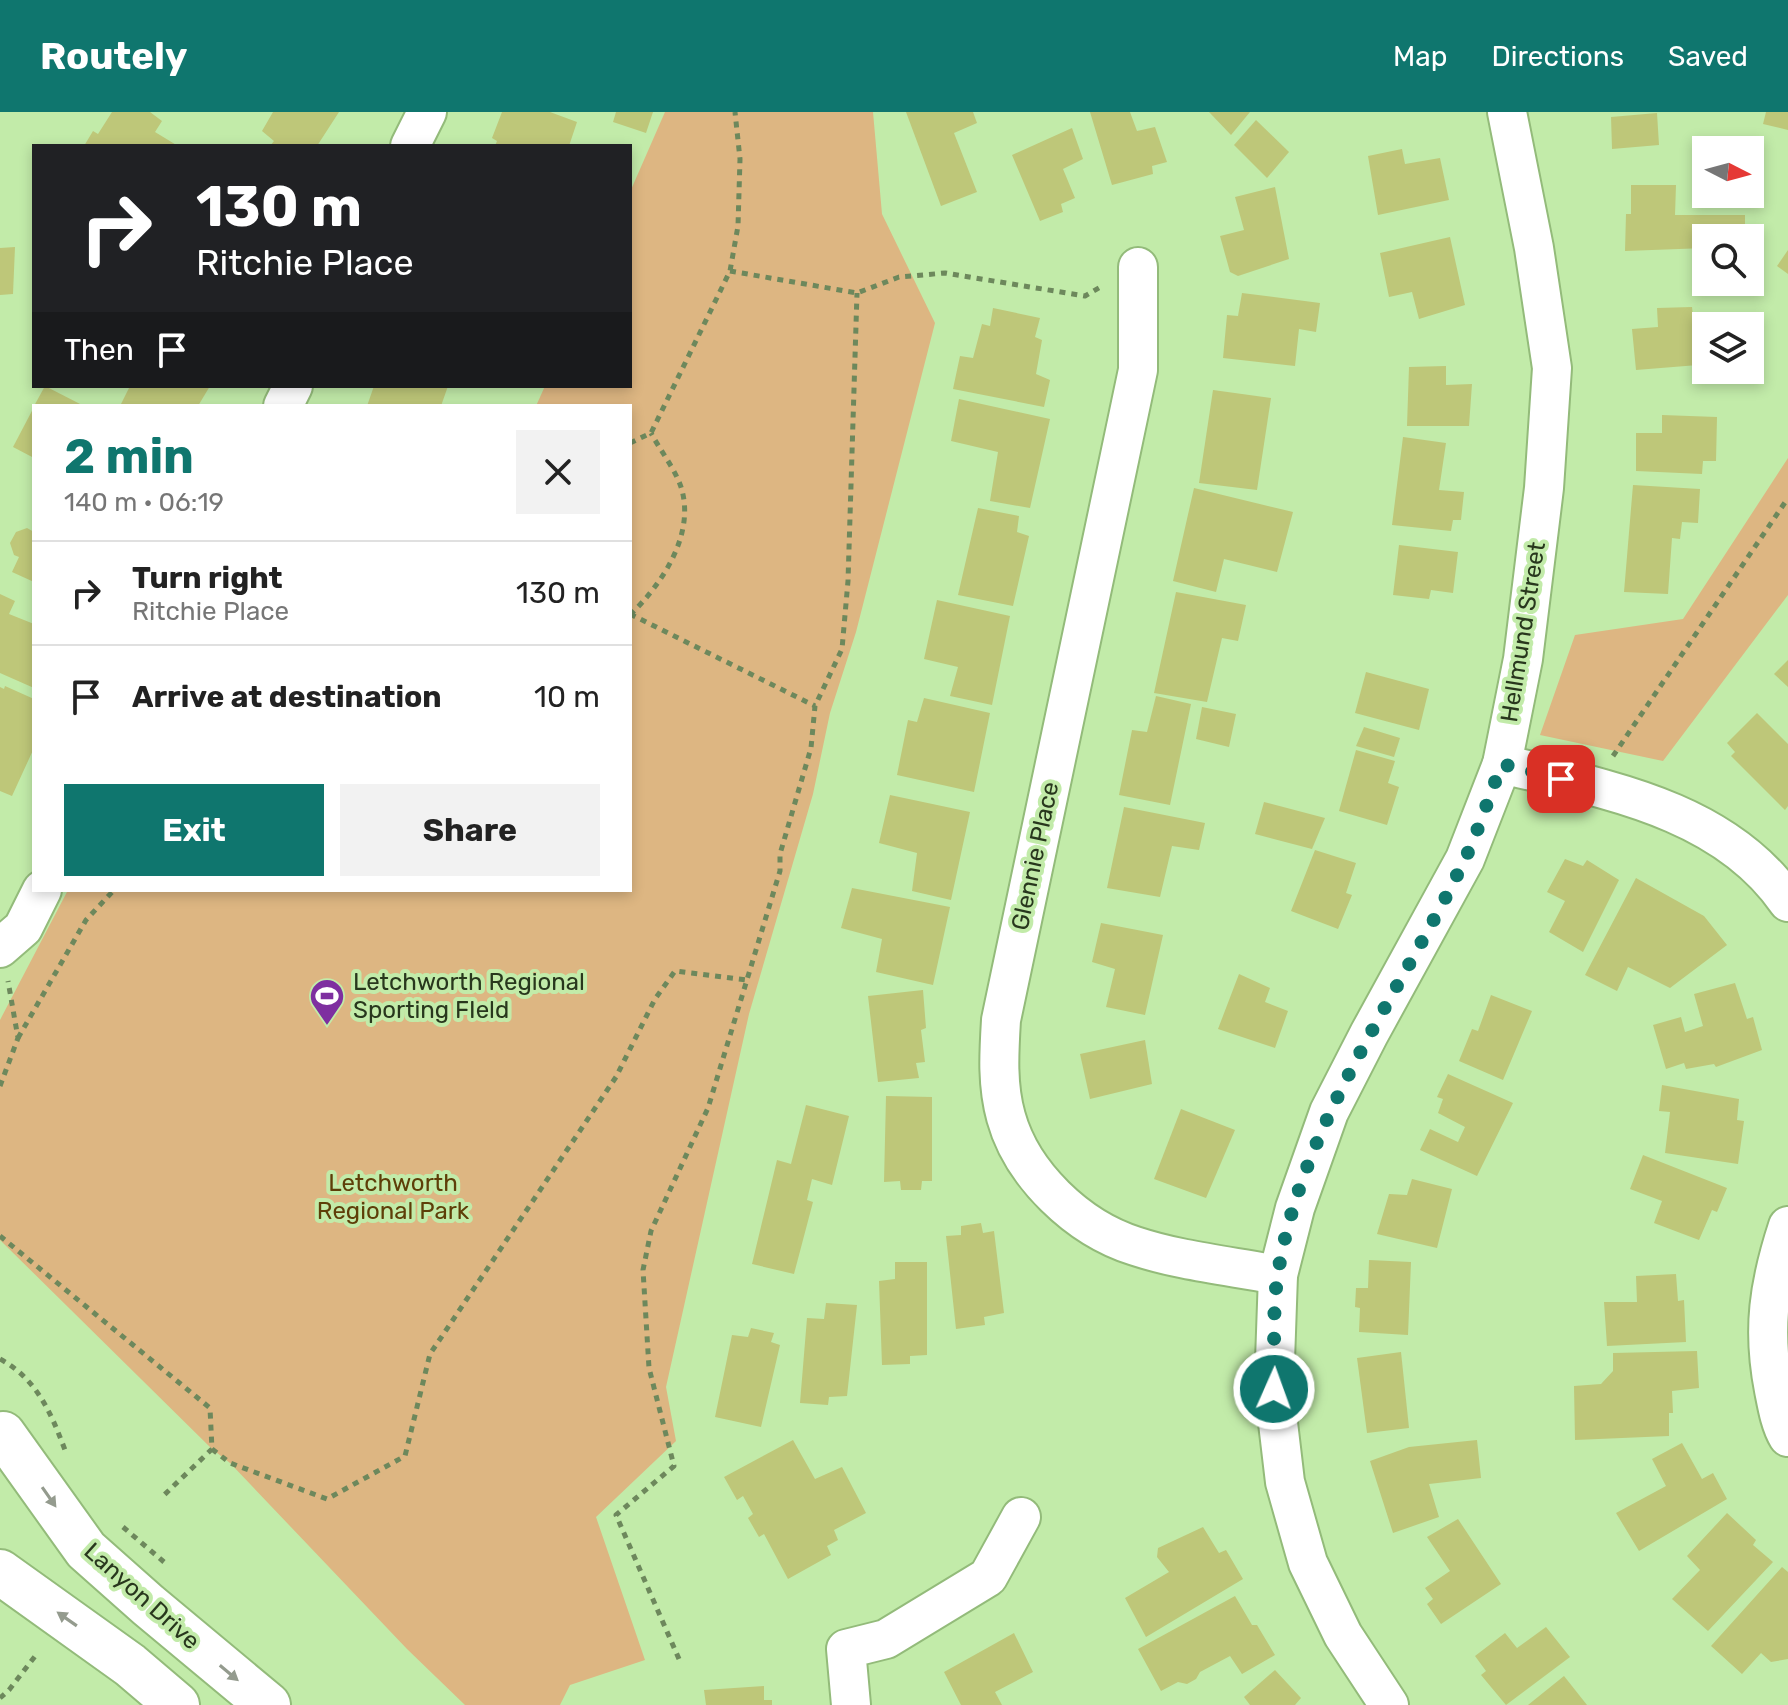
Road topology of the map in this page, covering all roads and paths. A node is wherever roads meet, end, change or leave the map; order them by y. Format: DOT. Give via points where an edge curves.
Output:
graph roads {
  1 [pos="427,112"];
  2 [pos="735,112"];
  3 [pos="1507,112"];
  4 [pos="411,144"];
  5 [pos="1138,267"];
  6 [pos="730,271"];
  7 [pos="857,293"];
  8 [pos="651,433"];
  9 [pos="632,442"];
  10 [pos="1788,498"];
  11 [pos="632,612"];
  12 [pos="632,615"];
  13 [pos="815,706"];
  14 [pos="1502,764"];
  15 [pos="1592,786"];
  16 [pos="41,892"];
  17 [pos="112,892"];
  18 [pos="1788,902"];
  19 [pos="4,964"];
  20 [pos="747,980"];
  21 [pos="18,1038"];
  22 [pos="0,1086"];
  23 [pos="1788,1226"];
  24 [pos="0,1236"];
  25 [pos="1278,1275"];
  26 [pos="0,1359"];
  27 [pos="2,1429"];
  28 [pos="1788,1437"];
  29 [pos="212,1449"];
  30 [pos="68,1456"];
  31 [pos="0,1484"];
  32 [pos="161,1498"];
  33 [pos="1021,1517"];
  34 [pos="121,1525"];
  35 [pos="167,1565"];
  36 [pos="0,1572"];
  37 [pos="36,1655"];
  38 [pos="679,1659"];
  39 [pos="0,1698"];
  40 [pos="177,1705"];
  41 [pos="268,1705"];
  42 [pos="851,1705"];
  43 [pos="1389,1705"];
  1 -- 4 [label="street"];
  2 -- 6 [label="path" via="738,226"];
  3 -- 14 [label="street, Hellmund Street" via="1552,368 1527,628"];
  5 -- 7 [label="path" via="1085,296 945,273 899,277"];
  5 -- 25 [label="street, Glennie Place" via="1138,370 1001,1020 998,1070 1006,1117 1030,1165 1061,1202 1097,1229 1134,1246"];
  6 -- 7 [label="path"];
  6 -- 8 [label="path"];
  7 -- 13 [label="path" via="842,649"];
  8 -- 9 [label="path"];
  8 -- 11 [label="path" via="681,487 686,516 674,557"];
  10 -- 15 [label="path"];
  12 -- 13 [label="path"];
  13 -- 20 [label="path" via="811,748"];
  14 -- 15 [label="street"];
  14 -- 25 [label="street, Hellmund Street" via="1465,859 1329,1112"];
  15 -- 18 [label="street" via="1714,832 1774,882"];
  16 -- 19 [label="street"];
  17 -- 21 [label="path" via="86,920"];
  19 -- 21 [label="path"];
  20 -- 29 [label="path" via="675,971 616,1077 430,1354 405,1456 327,1499 230,1463"];
  20 -- 38 [label="path" via="708,1108 651,1231 643,1270 649,1368 674,1466 616,1515"];
  21 -- 22 [label="path"];
  23 -- 28 [label="street" via="1767,1311 1767,1355"];
  24 -- 29 [label="path" via="210,1408"];
  25 -- 43 [label="street, Hellmund Street" via="1274,1389 1285,1482 1308,1563 1343,1635"];
  26 -- 30 [label="path" via="48,1405"];
  27 -- 31 [label="main road" via="6,1469"];
  27 -- 41 [label="main road, Lanyon Drive, one-way" via="86,1550"];
  29 -- 32 [label="path"];
  33 -- 42 [label="street" via="988,1577 886,1639 846,1649"];
  34 -- 35 [label="path"];
  40 -- 36 [label="main road, one-way"];
  37 -- 39 [label="path"];
}
